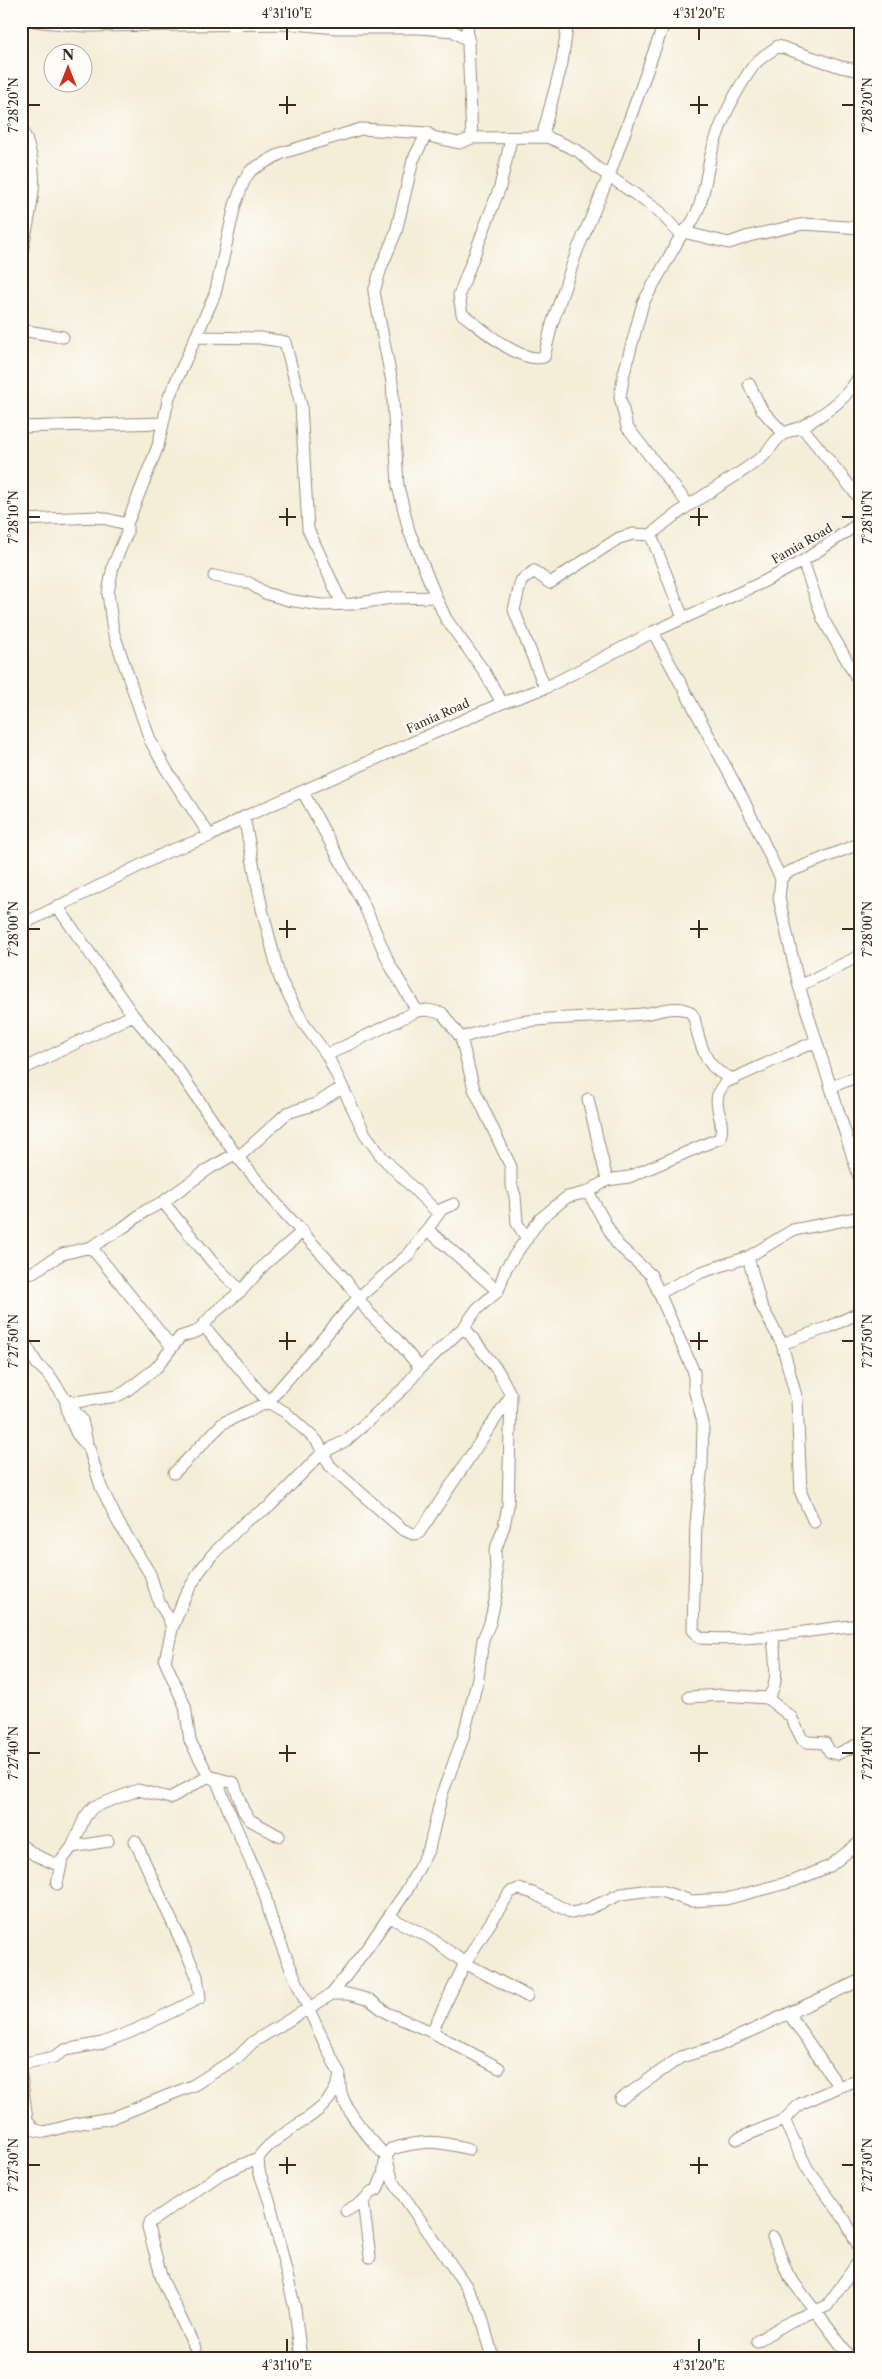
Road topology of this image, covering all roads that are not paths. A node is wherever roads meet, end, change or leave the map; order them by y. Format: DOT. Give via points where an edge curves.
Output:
graph roads {
  1 [pos="34,21"];
  2 [pos="453,21"];
  3 [pos="467,21"];
  4 [pos="568,21"];
  5 [pos="665,21"];
  6 [pos="420,28"];
  7 [pos="469,41"];
  8 [pos="861,75"];
  9 [pos="21,127"];
  10 [pos="427,133"];
  11 [pos="472,138"];
  12 [pos="547,138"];
  13 [pos="511,139"];
  14 [pos="21,158"];
  15 [pos="34,158"];
  16 [pos="609,176"];
  17 [pos="861,228"];
  18 [pos="682,232"];
  19 [pos="21,257"];
  20 [pos="21,330"];
  21 [pos="63,337"];
  22 [pos="198,337"];
  23 [pos="861,372"];
  24 [pos="748,384"];
  25 [pos="163,423"];
  26 [pos="21,427"];
  27 [pos="802,427"];
  28 [pos="784,434"];
  29 [pos="861,500"];
  30 [pos="688,504"];
  31 [pos="21,520"];
  32 [pos="861,522"];
  33 [pos="127,524"];
  34 [pos="651,535"];
  35 [pos="803,562"];
  36 [pos="214,576"];
  37 [pos="436,597"];
  38 [pos="342,604"];
  39 [pos="682,618"];
  40 [pos="653,632"];
  41 [pos="860,679"];
  42 [pos="545,688"];
  43 [pos="502,703"];
  44 [pos="302,792"];
  45 [pos="244,816"];
  46 [pos="210,836"];
  47 [pos="861,843"];
  48 [pos="781,879"];
  49 [pos="57,906"];
  50 [pos="21,925"];
  51 [pos="861,956"];
  52 [pos="800,986"];
  53 [pos="417,1011"];
  54 [pos="133,1015"];
  55 [pos="461,1038"];
  56 [pos="816,1041"];
  57 [pos="327,1055"];
  58 [pos="21,1070"];
  59 [pos="861,1075"];
  60 [pos="734,1079"];
  61 [pos="831,1087"];
  62 [pos="341,1088"];
  63 [pos="588,1099"];
  64 [pos="235,1154"];
  65 [pos="607,1180"];
  66 [pos="588,1192"];
  67 [pos="861,1194"];
  68 [pos="163,1202"];
  69 [pos="454,1204"];
  70 [pos="438,1213"];
  71 [pos="861,1216"];
  72 [pos="428,1230"];
  73 [pos="302,1231"];
  74 [pos="527,1239"];
  75 [pos="91,1247"];
  76 [pos="748,1257"];
  77 [pos="21,1275"];
  78 [pos="498,1290"];
  79 [pos="241,1291"];
  80 [pos="661,1292"];
  81 [pos="358,1298"];
  82 [pos="861,1312"];
  83 [pos="203,1325"];
  84 [pos="464,1327"];
  85 [pos="21,1336"];
  86 [pos="782,1344"];
  87 [pos="171,1346"];
  88 [pos="420,1368"];
  89 [pos="511,1395"];
  90 [pos="65,1399"];
  91 [pos="268,1402"];
  92 [pos="322,1454"];
  93 [pos="174,1473"];
  94 [pos="814,1522"];
  95 [pos="861,1625"];
  96 [pos="172,1629"];
  97 [pos="773,1637"];
  98 [pos="689,1697"];
  99 [pos="767,1698"];
  100 [pos="861,1742"];
  101 [pos="209,1776"];
  102 [pos="279,1836"];
  103 [pos="108,1841"];
  104 [pos="135,1841"];
  105 [pos="861,1841"];
  106 [pos="21,1845"];
  107 [pos="72,1847"];
  108 [pos="60,1866"];
  109 [pos="57,1884"];
  110 [pos="389,1917"];
  111 [pos="465,1963"];
  112 [pos="861,1980"];
  113 [pos="332,1994"];
  114 [pos="527,1996"];
  115 [pos="308,2007"];
  116 [pos="788,2014"];
  117 [pos="432,2032"];
  118 [pos="21,2064"];
  119 [pos="499,2068"];
  120 [pos="21,2075"];
  121 [pos="340,2075"];
  122 [pos="861,2078"];
  123 [pos="839,2087"];
  124 [pos="621,2099"];
  125 [pos="784,2120"];
  126 [pos="737,2139"];
  127 [pos="469,2149"];
  128 [pos="386,2157"];
  129 [pos="258,2158"];
  130 [pos="363,2201"];
  131 [pos="346,2211"];
  132 [pos="772,2237"];
  133 [pos="861,2251"];
  134 [pos="370,2257"];
  135 [pos="861,2258"];
  136 [pos="816,2311"];
  137 [pos="756,2341"];
  138 [pos="195,2348"];
  139 [pos="301,2358"];
  140 [pos="493,2358"];
  141 [pos="852,2358"];
  1 -- 6 [label="street" via="84,26 277,24"];
  2 -- 6 [label="street"];
  3 -- 7 [label="street"];
  4 -- 12 [label="street" via="562,62 544,130"];
  5 -- 16 [label="street"];
  6 -- 7 [label="street" via="453,31"];
  7 -- 11 [label="street"];
  8 -- 18 [label="street" via="857,70 778,46 755,63 720,128 691,225"];
  9 -- 15 [label="street"];
  10 -- 11 [label="street" via="433,138 459,143"];
  10 -- 22 [label="street" via="362,129 282,153 251,170 235,205 221,276"];
  10 -- 37 [label="street" via="413,160 396,232 374,292 392,382 398,486 409,531"];
  11 -- 13 [label="street"];
  12 -- 13 [label="street"];
  12 -- 16 [label="street" via="578,151"];
  13 -- 16 [label="street" via="500,187 460,295 462,314 507,348 536,359 546,353 552,324 577,251"];
  14 -- 15 [label="street"];
  15 -- 19 [label="street" via="35,180"];
  16 -- 18 [label="street" via="659,211 679,233"];
  17 -- 18 [label="street" via="804,224 729,243"];
  18 -- 30 [label="street" via="643,303 620,397 627,427"];
  20 -- 21 [label="street"];
  22 -- 25 [label="street" via="169,397"];
  22 -- 38 [label="street" via="260,338 285,342 301,405 308,529"];
  23 -- 27 [label="street" via="845,397"];
  24 -- 28 [label="street" via="762,410"];
  25 -- 26 [label="street"];
  25 -- 33 [label="street" via="158,446"];
  27 -- 28 [label="street"];
  27 -- 29 [label="street"];
  28 -- 30 [label="street" via="763,456"];
  30 -- 34 [label="street"];
  31 -- 33 [label="street" via="98,517"];
  32 -- 35 [label="street, Famia Road"];
  33 -- 46 [label="street" via="108,593 113,631 150,740"];
  34 -- 39 [label="street"];
  34 -- 42 [label="street" via="633,534 619,538 550,583 534,571 521,581 514,610"];
  35 -- 39 [label="street, Famia Road"];
  35 -- 41 [label="street" via="824,619"];
  36 -- 38 [label="street" via="249,582 265,593 288,600 321,605"];
  37 -- 38 [label="street" via="385,598"];
  37 -- 43 [label="street" via="446,619 484,671"];
  39 -- 40 [label="street, Famia Road"];
  40 -- 42 [label="street, Famia Road"];
  40 -- 48 [label="street" via="743,800"];
  42 -- 43 [label="street, Famia Road"];
  43 -- 44 [label="street, Famia Road"];
  44 -- 45 [label="street, Famia Road"];
  44 -- 53 [label="street"];
  45 -- 46 [label="street, Famia Road"];
  45 -- 57 [label="street" via="280,979 304,1024"];
  46 -- 49 [label="street, Famia Road" via="168,852"];
  47 -- 48 [label="street" via="786,873"];
  48 -- 52 [label="street" via="779,898"];
  49 -- 50 [label="street, Famia Road"];
  49 -- 54 [label="street"];
  51 -- 52 [label="street"];
  52 -- 56 [label="street"];
  53 -- 55 [label="street" via="442,1013"];
  53 -- 57 [label="street"];
  54 -- 58 [label="street"];
  54 -- 64 [label="street" via="179,1071"];
  55 -- 60 [label="street" via="521,1022 682,1009 691,1013 703,1053 711,1066"];
  55 -- 74 [label="street" via="474,1089 511,1167 517,1223"];
  56 -- 60 [label="street"];
  56 -- 61 [label="street"];
  57 -- 62 [label="street"];
  59 -- 61 [label="street"];
  60 -- 65 [label="street" via="720,1088 717,1096 720,1138 629,1177"];
  61 -- 67 [label="street" via="860,1180"];
  62 -- 64 [label="street" via="316,1104 287,1113 254,1145 242,1154"];
  62 -- 70 [label="street" via="365,1134 382,1157"];
  63 -- 65 [label="street"];
  64 -- 68 [label="street"];
  64 -- 73 [label="street"];
  65 -- 66 [label="street"];
  66 -- 74 [label="street" via="567,1197 540,1219"];
  66 -- 80 [label="street" via="617,1244 651,1275"];
  68 -- 75 [label="street"];
  68 -- 79 [label="street" via="214,1264"];
  69 -- 70 [label="street"];
  70 -- 72 [label="street"];
  71 -- 76 [label="street" via="793,1230"];
  72 -- 78 [label="street"];
  72 -- 81 [label="street" via="409,1254"];
  73 -- 79 [label="street"];
  73 -- 81 [label="street"];
  74 -- 78 [label="street" via="506,1268"];
  75 -- 77 [label="street" via="62,1254 33,1272"];
  75 -- 87 [label="street"];
  76 -- 80 [label="street" via="702,1272"];
  76 -- 86 [label="street" via="761,1304"];
  78 -- 84 [label="street" via="477,1308"];
  79 -- 83 [label="street"];
  80 -- 97 [label="street" via="694,1372 694,1389 702,1410 693,1630 700,1638"];
  81 -- 88 [label="street"];
  81 -- 91 [label="street"];
  82 -- 86 [label="street"];
  83 -- 87 [label="street" via="198,1331 180,1336"];
  83 -- 91 [label="street"];
  84 -- 88 [label="street"];
  84 -- 89 [label="street" via="498,1370"];
  85 -- 90 [label="street" via="37,1364 50,1376"];
  86 -- 94 [label="street" via="797,1400 800,1493"];
  87 -- 90 [label="street" via="157,1366 125,1392 75,1402"];
  88 -- 92 [label="street" via="383,1410 347,1440"];
  89 -- 92 [label="street" via="419,1532 413,1534 402,1529 330,1466"];
  89 -- 110 [label="street" via="508,1506 497,1542 496,1591 490,1624 483,1639 478,1678 428,1849"];
  90 -- 96 [label="street" via="82,1420 96,1476 118,1522 150,1574"];
  91 -- 92 [label="street" via="285,1412 317,1442"];
  91 -- 93 [label="street" via="223,1423"];
  92 -- 96 [label="street" via="269,1507 248,1520 212,1555 185,1596"];
  95 -- 97 [label="street"];
  96 -- 101 [label="street" via="164,1655 166,1666 185,1706 192,1749"];
  97 -- 99 [label="street" via="775,1683 773,1693"];
  98 -- 99 [label="street"];
  99 -- 100 [label="street" via="791,1717 802,1739 808,1742 825,1743 830,1752 837,1754"];
  101 -- 102 [label="street" via="234,1783 250,1820"];
  101 -- 107 [label="street" via="170,1798 138,1790 98,1804 84,1817"];
  101 -- 115 [label="street" via="217,1782"];
  103 -- 107 [label="street"];
  104 -- 118 [label="street" via="197,1976 200,1998 102,2043 65,2050 54,2057"];
  105 -- 111 [label="street" via="830,1866 794,1881 726,1899 691,1901 661,1891 643,1890 621,1894 572,1913 548,1899 519,1889 506,1897"];
  106 -- 108 [label="street"];
  107 -- 108 [label="street"];
  108 -- 109 [label="street"];
  110 -- 111 [label="street" via="429,1937"];
  110 -- 113 [label="street"];
  111 -- 114 [label="street"];
  111 -- 117 [label="street"];
  112 -- 116 [label="street"];
  113 -- 115 [label="street"];
  113 -- 117 [label="street" via="370,2000 387,2013"];
  115 -- 120 [label="street" via="194,2085 112,2118 45,2132 34,2130 27,2120"];
  115 -- 121 [label="street"];
  116 -- 123 [label="street"];
  116 -- 124 [label="street" via="718,2046 682,2057"];
  117 -- 119 [label="street"];
  121 -- 128 [label="street" via="339,2090 350,2113"];
  121 -- 129 [label="street" via="331,2098"];
  122 -- 123 [label="street"];
  123 -- 125 [label="street" via="800,2104"];
  125 -- 126 [label="street"];
  125 -- 133 [label="street" via="808,2168 845,2220"];
  127 -- 128 [label="street" via="418,2141 391,2149"];
  128 -- 130 [label="street" via="377,2190"];
  128 -- 140 [label="street" via="394,2181 466,2286 481,2314"];
  129 -- 138 [label="street" via="222,2173 150,2222 148,2227 162,2279"];
  129 -- 139 [label="street" via="295,2309"];
  130 -- 131 [label="street"];
  130 -- 134 [label="street"];
  132 -- 136 [label="street" via="788,2275"];
  135 -- 136 [label="street" via="827,2306"];
  136 -- 137 [label="street"];
  136 -- 141 [label="street"];
}
